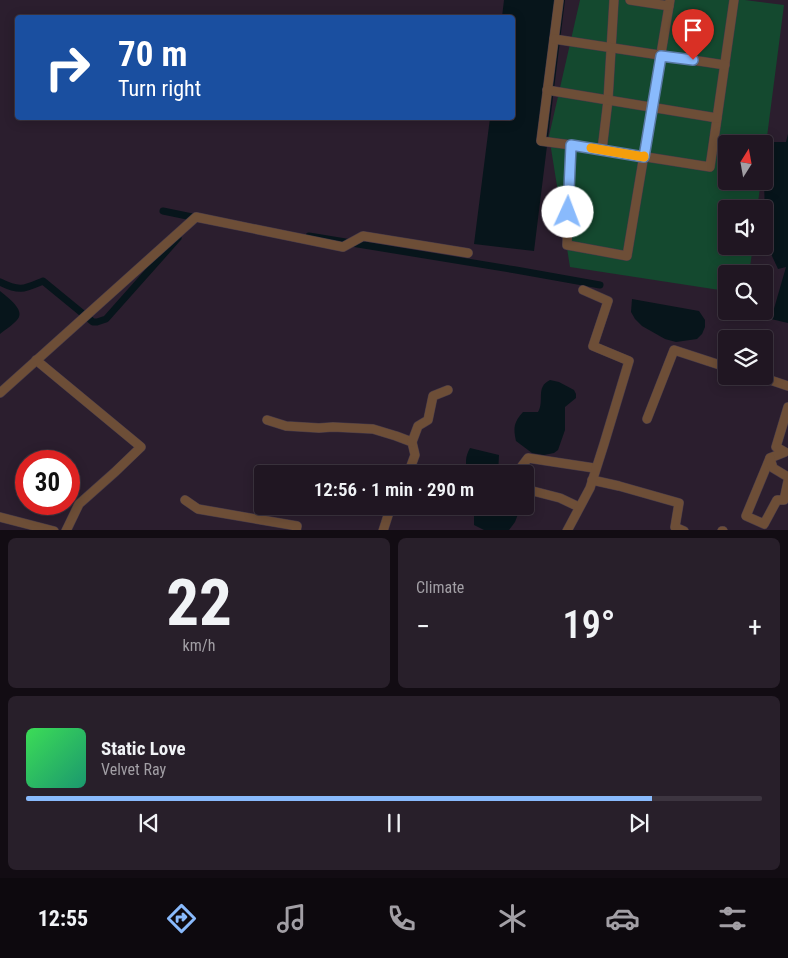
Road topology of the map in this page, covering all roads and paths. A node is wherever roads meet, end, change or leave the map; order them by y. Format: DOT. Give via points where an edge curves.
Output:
graph roads {
  1 [pos="559,0"];
  2 [pos="614,0"];
  3 [pos="630,0"];
  4 [pos="734,0"];
  5 [pos="670,3"];
  6 [pos="554,39"];
  7 [pos="611,48"];
  8 [pos="661,56"];
  9 [pos="725,65"];
  10 [pos="548,90"];
  11 [pos="608,100"];
  12 [pos="652,108"];
  13 [pos="717,118"];
  14 [pos="571,145"];
  15 [pos="602,150"];
  16 [pos="644,157"];
  17 [pos="468,253"];
  18 [pos="583,290"];
  19 [pos="36,360"];
  20 [pos="718,364"];
  21 [pos="773,381"];
  22 [pos="788,386"];
  23 [pos="448,390"];
  24 [pos="0,393"];
  25 [pos="788,407"];
  26 [pos="647,419"];
  27 [pos="267,420"];
  28 [pos="412,442"];
  29 [pos="770,458"];
  30 [pos="411,465"];
  31 [pos="523,465"];
  32 [pos="594,468"];
  33 [pos="788,477"];
  34 [pos="592,480"];
  35 [pos="788,481"];
  36 [pos="534,491"];
  37 [pos="185,500"];
  38 [pos="579,507"];
  39 [pos="388,515"];
  40 [pos="0,517"];
  41 [pos="54,530"];
  42 [pos="66,530"];
  43 [pos="296,530"];
  44 [pos="383,530"];
  45 [pos="567,530"];
  46 [pos="684,530"];
  1 -- 6 [label="street"];
  2 -- 7 [label="street"];
  3 -- 5 [label="street"];
  4 -- 9 [label="street"];
  5 -- 8 [label="street"];
  6 -- 7 [label="street"];
  6 -- 10 [label="street"];
  7 -- 8 [label="street"];
  7 -- 11 [label="street"];
  8 -- 9 [label="street"];
  8 -- 12 [label="street"];
  9 -- 13 [label="street"];
  10 -- 11 [label="street"];
  10 -- 14 [label="street" via="541,141"];
  11 -- 12 [label="street"];
  11 -- 15 [label="street"];
  12 -- 13 [label="street"];
  12 -- 16 [label="street"];
  13 -- 16 [label="street" via="710,167"];
  14 -- 15 [label="street"];
  14 -- 16 [label="street" via="567,245 627,256"];
  15 -- 16 [label="street"];
  17 -- 19 [label="street" via="363,236 343,247 196,218"];
  18 -- 34 [label="street" via="608,301 593,346 629,361"];
  19 -- 24 [label="street"];
  19 -- 42 [label="street" via="142,447 78,504"];
  20 -- 26 [label="street" via="674,350"];
  21 -- 22 [label="street"];
  23 -- 28 [label="street" via="433,396 428,420 418,426"];
  25 -- 29 [label="street" via="776,447 784,452"];
  27 -- 28 [label="street" via="286,426 373,430"];
  28 -- 30 [label="street" via="415,455"];
  29 -- 33 [label="street" via="773,468"];
  29 -- 35 [label="street" via="746,516 764,524 777,500 784,500"];
  31 -- 32 [label="street" via="528,458"];
  34 -- 38 [label="street"];
  34 -- 46 [label="street" via="679,503 675,527"];
  36 -- 38 [label="street"];
  37 -- 43 [label="street" via="198,509 297,526"];
  38 -- 45 [label="street"];
  39 -- 44 [label="street"];
  40 -- 41 [label="street"];
}
